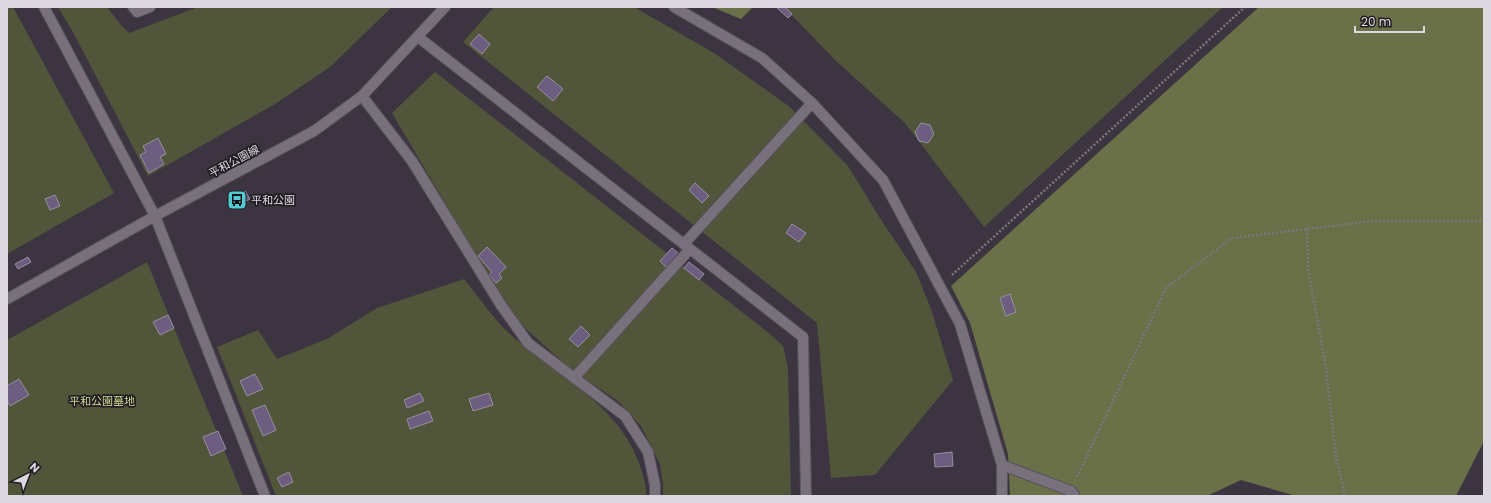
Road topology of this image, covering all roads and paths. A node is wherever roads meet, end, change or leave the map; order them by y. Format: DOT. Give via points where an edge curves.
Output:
graph roads {
  1 [pos="44,7"];
  2 [pos="133,7"];
  3 [pos="150,7"];
  4 [pos="674,7"];
  5 [pos="1245,7"];
  6 [pos="439,9"];
  7 [pos="418,37"];
  8 [pos="362,96"];
  9 [pos="812,103"];
  10 [pos="155,216"];
  11 [pos="1484,221"];
  12 [pos="1307,229"];
  13 [pos="687,247"];
  14 [pos="940,286"];
  15 [pos="7,299"];
  16 [pos="574,378"];
  17 [pos="1002,465"];
  18 [pos="1073,494"];
  19 [pos="265,496"];
  20 [pos="655,496"];
  21 [pos="806,496"];
  22 [pos="1002,496"];
  23 [pos="1345,496"];
  1 -- 10 [label="street"];
  2 -- 3 [label="street" via="137,12"];
  4 -- 9 [label="street" via="762,58"];
  5 -- 14 [label="path"];
  6 -- 7 [label="street, 平和公園線"];
  7 -- 8 [label="street, 平和公園線"];
  7 -- 13 [label="street"];
  8 -- 10 [label="street, 平和公園線" via="314,131"];
  8 -- 16 [label="street" via="412,161 501,305 528,343"];
  9 -- 13 [label="street"];
  9 -- 14 [label="street" via="883,180"];
  10 -- 15 [label="street, 平和公園線"];
  10 -- 19 [label="street"];
  11 -- 12 [label="path" via="1371,221"];
  12 -- 18 [label="path" via="1232,238 1166,288"];
  12 -- 23 [label="path" via="1308,267 1326,368 1336,457"];
  13 -- 16 [label="street"];
  13 -- 21 [label="street" via="803,337"];
  14 -- 17 [label="street" via="960,324"];
  16 -- 20 [label="street" via="625,416 648,452 656,485"];
  17 -- 18 [label="street"];
  17 -- 22 [label="street"];
}
